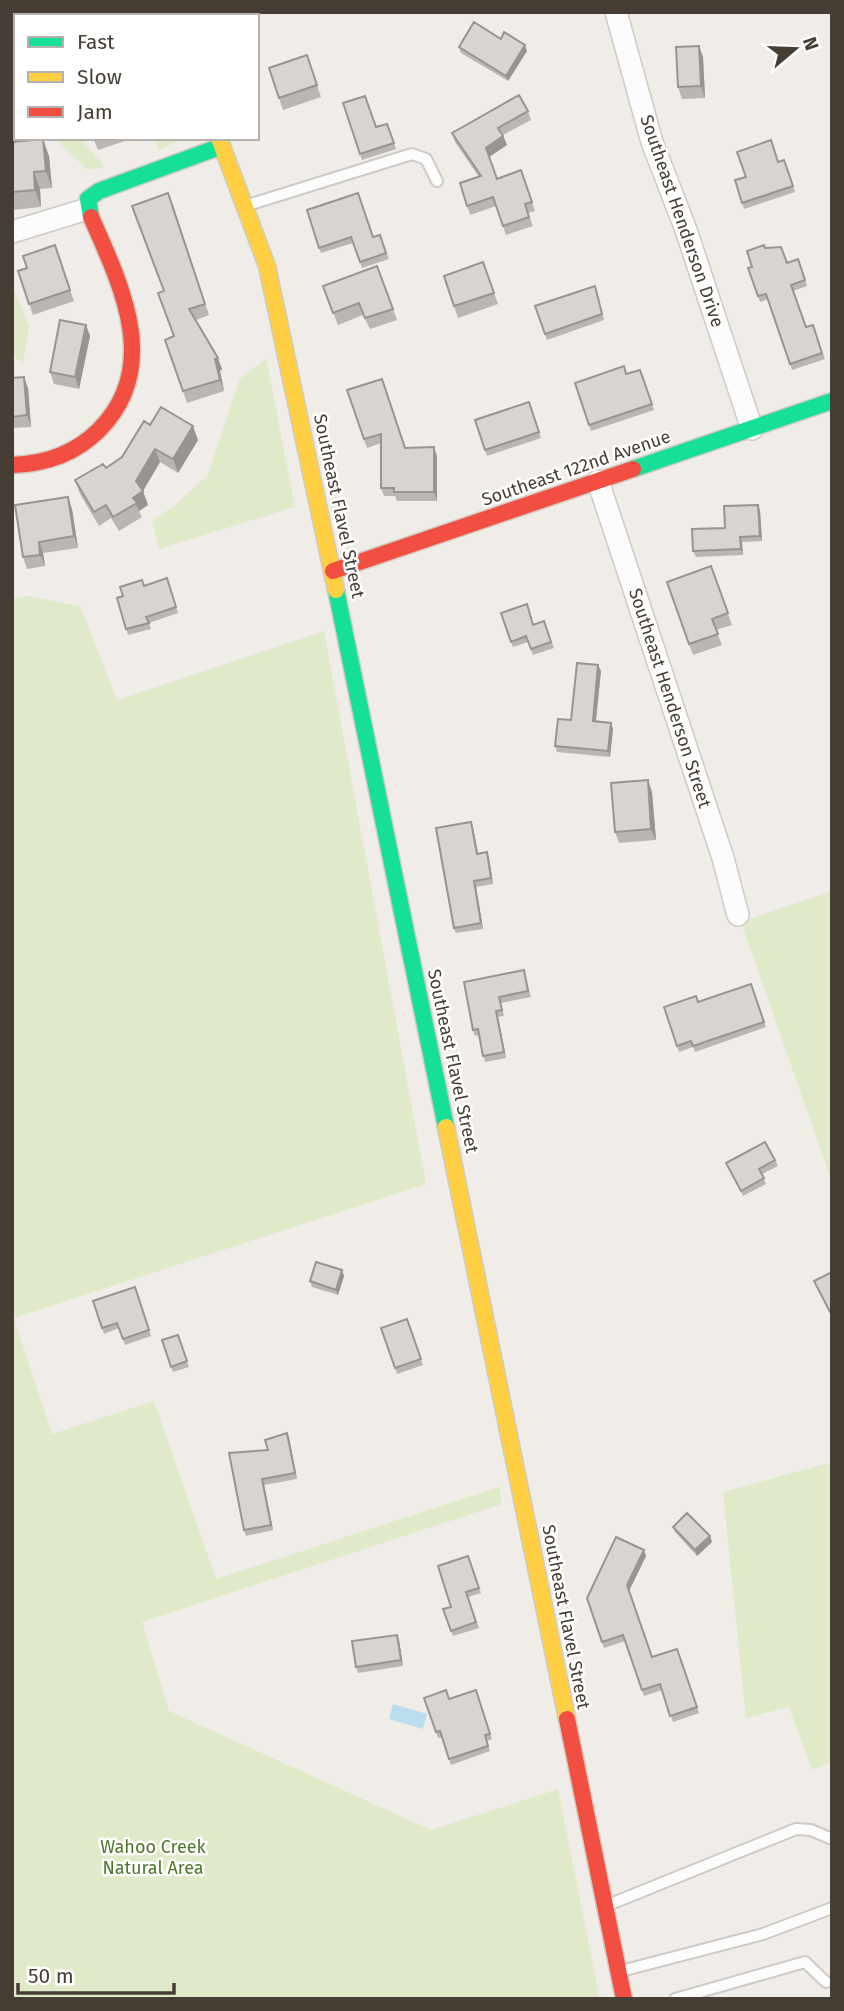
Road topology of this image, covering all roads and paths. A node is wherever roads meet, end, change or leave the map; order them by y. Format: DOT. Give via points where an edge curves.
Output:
graph roads {
  1 [pos="616,12"];
  2 [pos="220,142"];
  3 [pos="437,181"];
  4 [pos="245,206"];
  5 [pos="87,209"];
  6 [pos="12,232"];
  7 [pos="832,401"];
  8 [pos="752,429"];
  9 [pos="12,465"];
  10 [pos="598,481"];
  11 [pos="333,571"];
  12 [pos="738,915"];
  13 [pos="832,1839"];
  14 [pos="605,1906"];
  15 [pos="832,1908"];
  16 [pos="618,1972"];
  17 [pos="826,1982"];
  18 [pos="624,1999"];
  19 [pos="675,1999"];
  1 -- 8 [label="street, Southeast Henderson Drive" via="652,142"];
  2 -- 4 [label="street, Southeast Flavel Street"];
  2 -- 5 [label="street" via="99,191 88,199"];
  3 -- 4 [label="lane" via="426,159 412,154"];
  4 -- 11 [label="street, Southeast Flavel Street" via="278,309"];
  5 -- 6 [label="street"];
  5 -- 9 [label="street" via="133,330 135,372 117,412 101,431 74,451 46,462"];
  7 -- 8 [label="street, Southeast 122nd Avenue"];
  8 -- 10 [label="street, Southeast 122nd Avenue"];
  10 -- 11 [label="street, Southeast 122nd Avenue"];
  10 -- 12 [label="street, Southeast Henderson Street"];
  11 -- 14 [label="street, Southeast Flavel Street"];
  13 -- 14 [label="lane" via="796,1829"];
  14 -- 16 [label="street, Southeast Flavel Street"];
  15 -- 16 [label="lane" via="763,1934"];
  16 -- 18 [label="street, Southeast Flavel Street"];
  17 -- 19 [label="lane" via="805,1962"];
}
